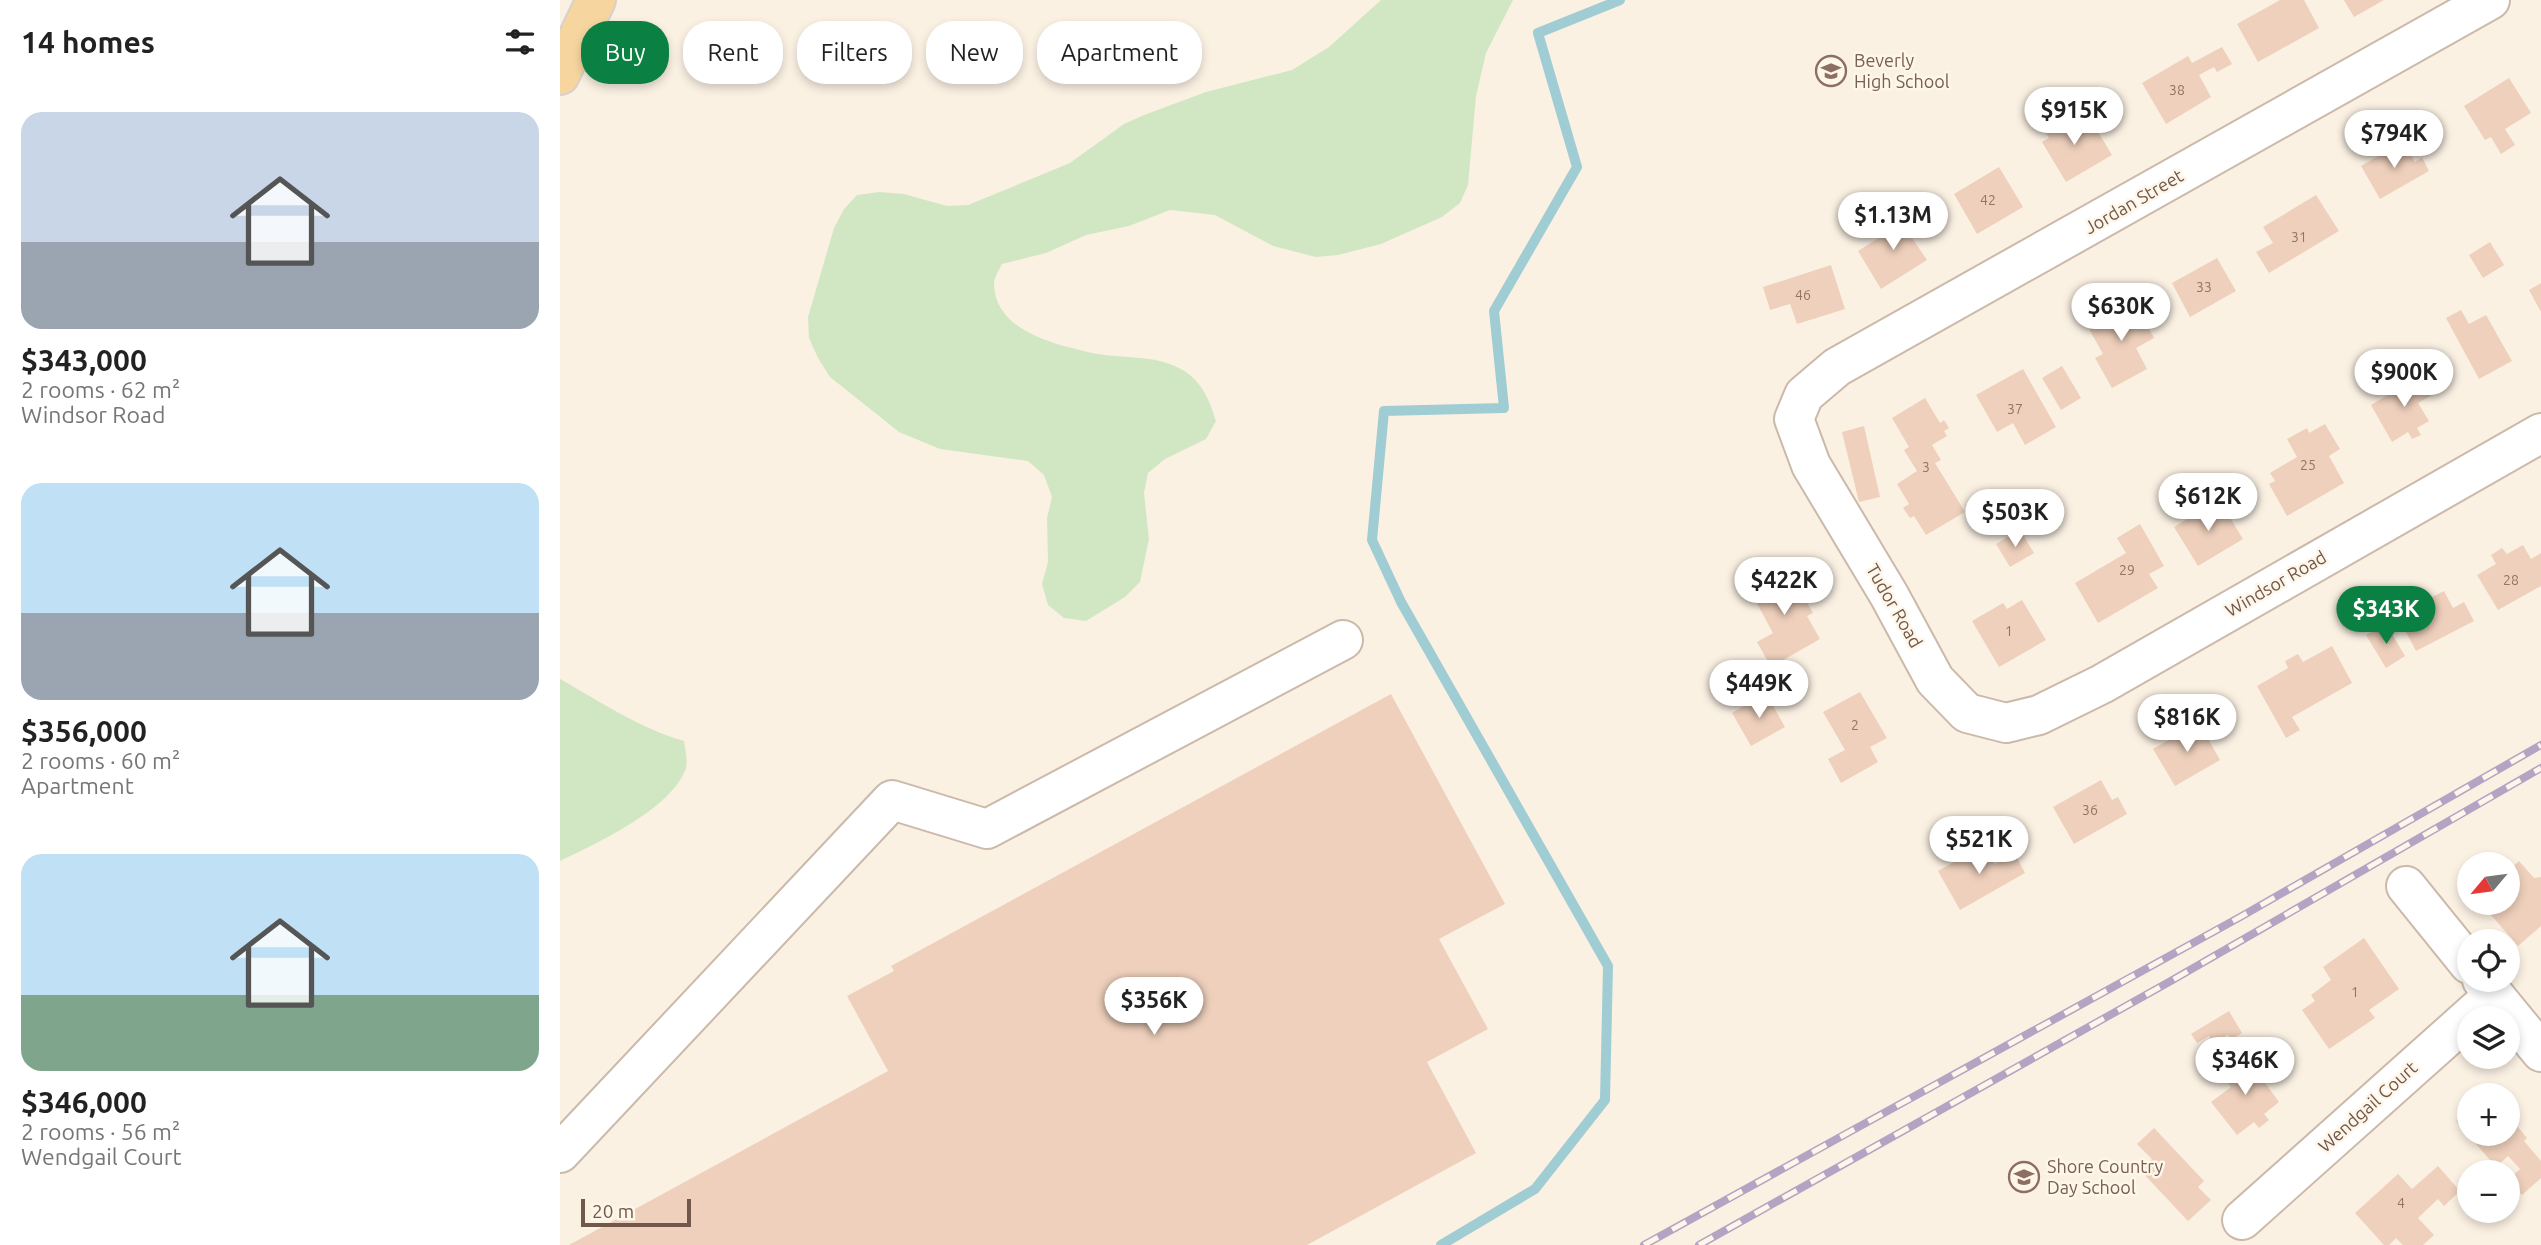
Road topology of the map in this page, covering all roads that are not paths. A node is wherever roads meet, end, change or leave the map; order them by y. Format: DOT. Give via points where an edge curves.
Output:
graph roads {
  1 [pos="596,0"];
  2 [pos="2490,0"];
  3 [pos="560,75"];
  4 [pos="1794,419"];
  5 [pos="2541,433"];
  6 [pos="1343,640"];
  7 [pos="2006,723"];
  8 [pos="2406,886"];
  9 [pos="2457,949"];
  10 [pos="2483,992"];
  11 [pos="2492,992"];
  12 [pos="2541,1052"];
  13 [pos="560,1153"];
  14 [pos="2242,1220"];
  1 -- 3 [label="main road"];
  2 -- 4 [label="street, Jordan Street" via="1837,367 1804,395"];
  4 -- 7 [label="street, Tudor Road" via="1811,466 1936,680 1967,713"];
  5 -- 7 [label="street, Windsor Road" via="2102,684 2039,715"];
  6 -- 13 [label="street" via="987,829 892,800"];
  8 -- 9 [label="street"];
  10 -- 14 [label="street, Wendgail Court"];
  11 -- 12 [label="street"];
}
